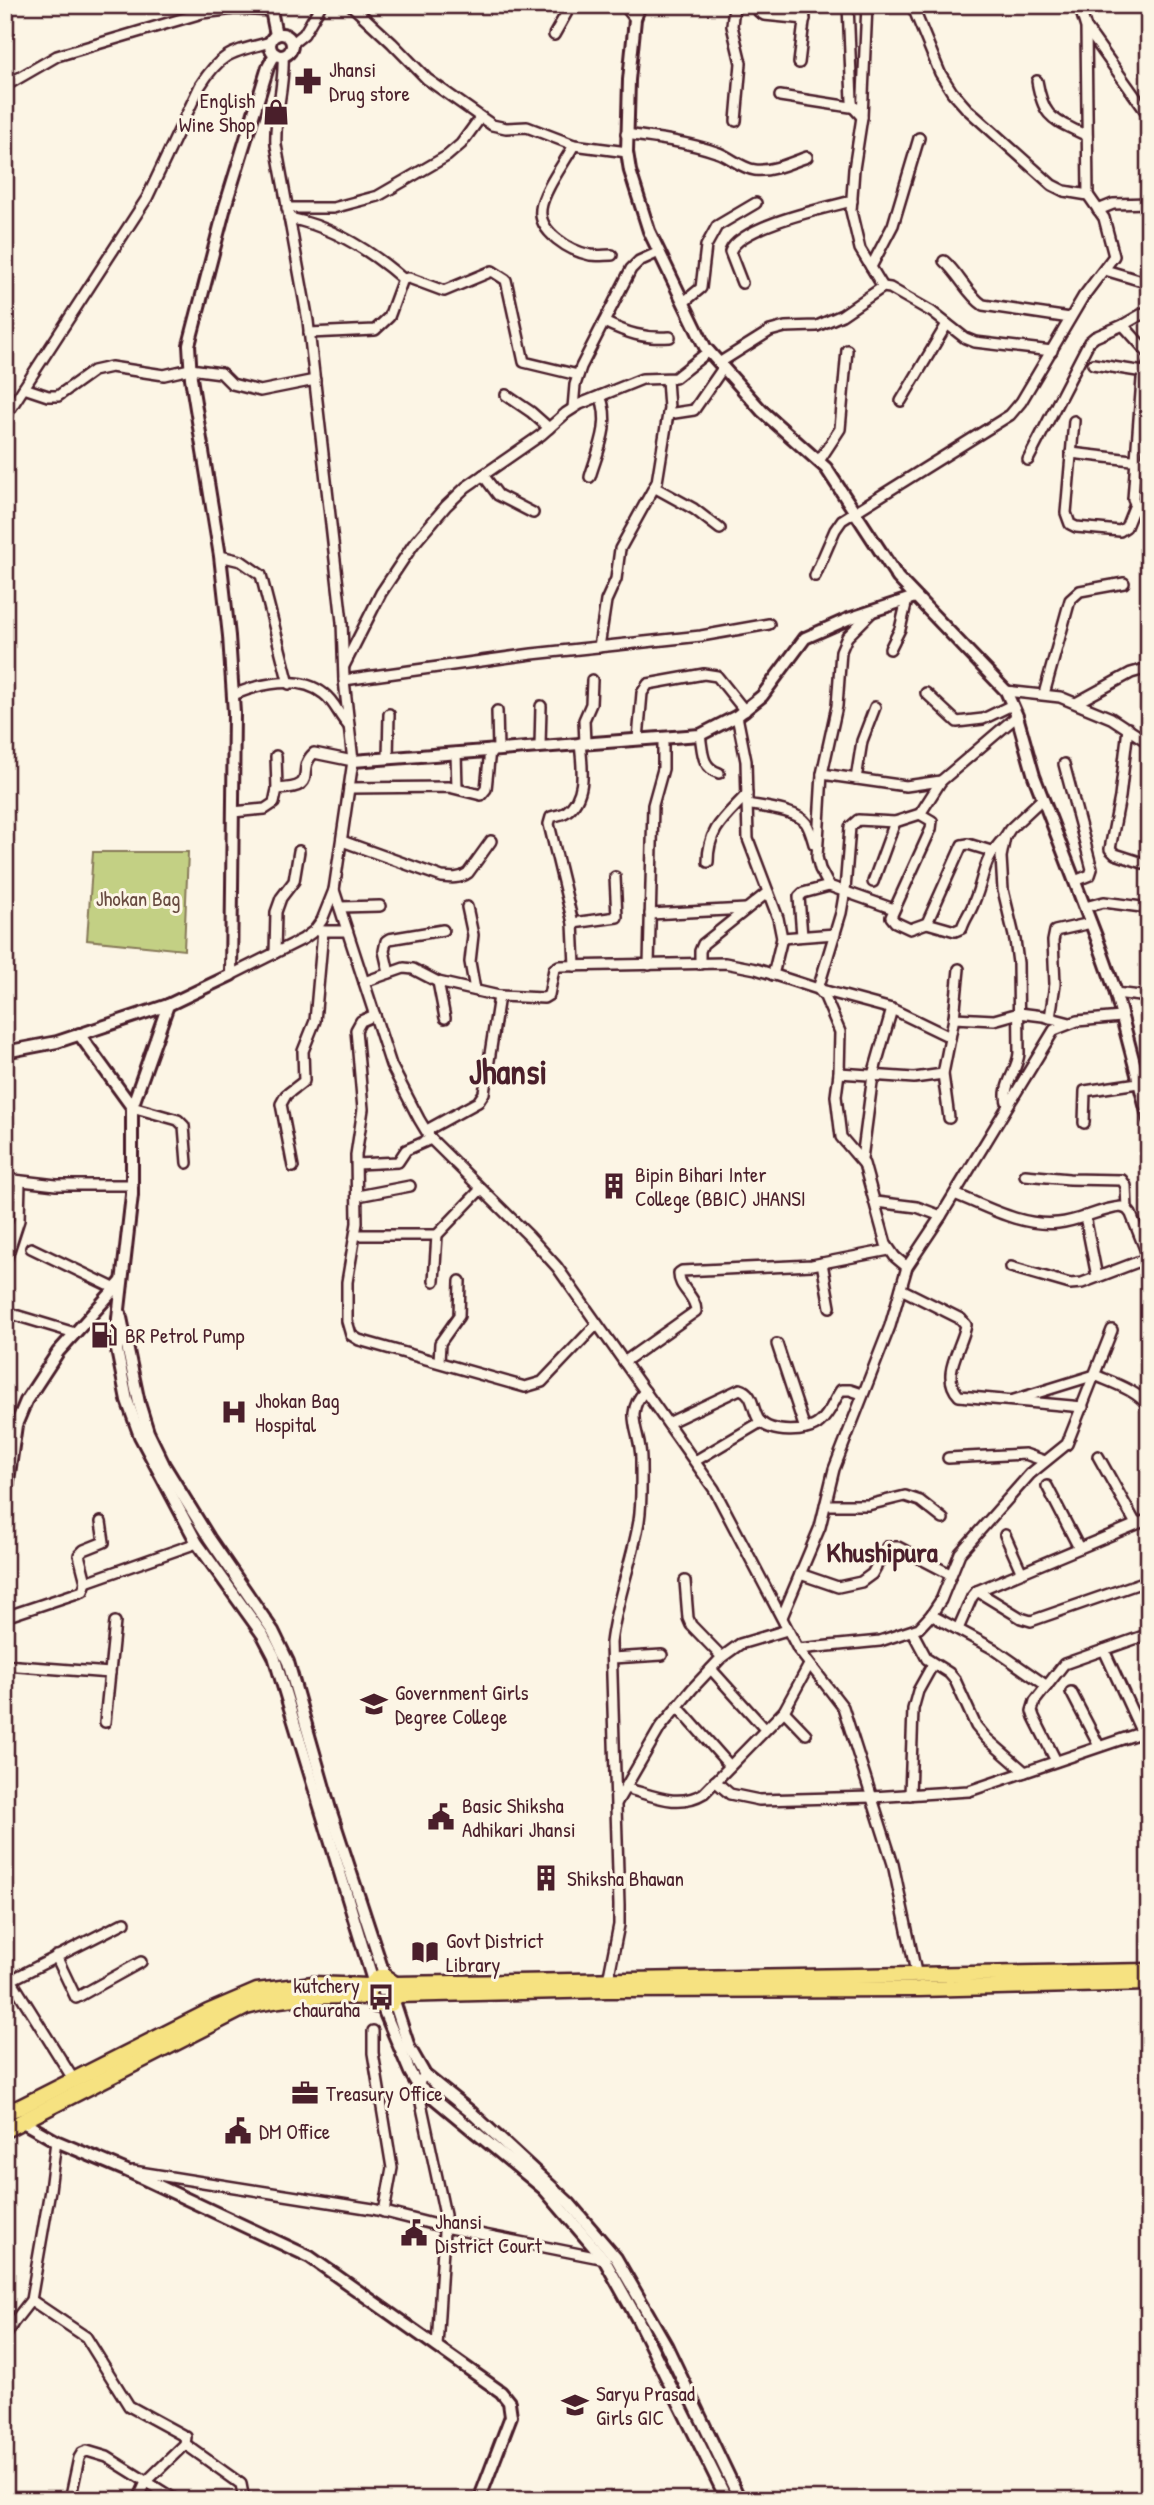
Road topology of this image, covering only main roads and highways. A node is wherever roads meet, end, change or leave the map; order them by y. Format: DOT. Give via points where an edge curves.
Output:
graph roads {
  1 [pos="1149,1971"];
  2 [pos="1149,1983"];
  3 [pos="383,1991"];
  4 [pos="77,2086"];
  5 [pos="5,2112"];
  6 [pos="5,2130"];
  1 -- 3 [label="main road" via="608,1980"];
  2 -- 3 [label="main road" via="919,1989"];
  3 -- 4 [label="main road" via="298,1997 246,2007"];
  4 -- 5 [label="main road"];
  4 -- 6 [label="main road"];
}
